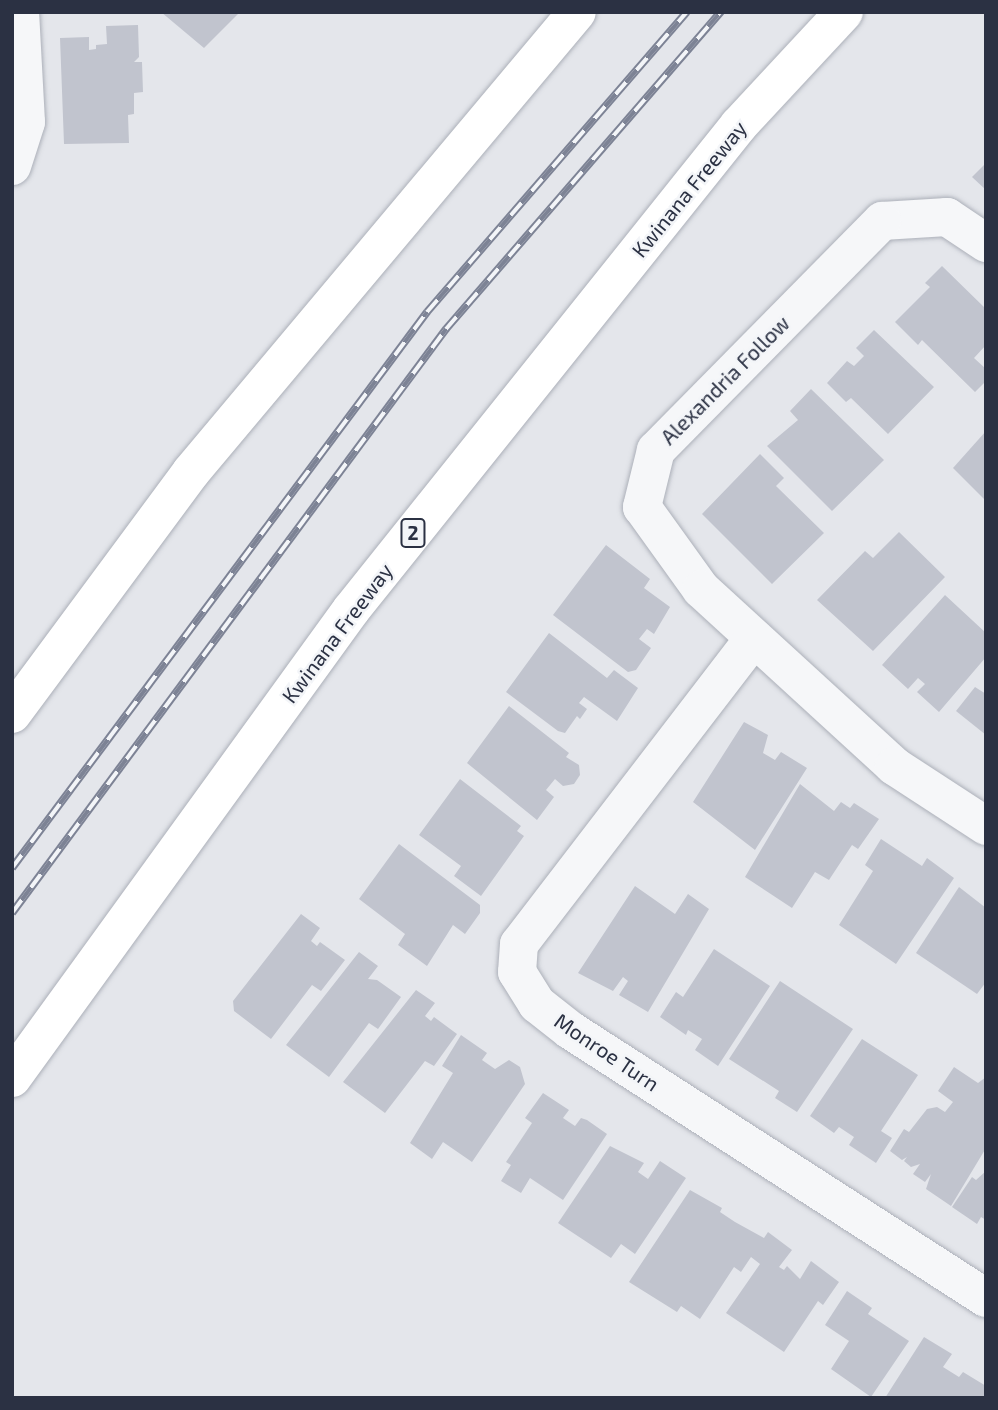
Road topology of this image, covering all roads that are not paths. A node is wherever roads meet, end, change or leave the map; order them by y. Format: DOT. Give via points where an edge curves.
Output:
graph roads {
  1 [pos="20,12"];
  2 [pos="577,12"];
  3 [pos="844,12"];
  4 [pos="12,166"];
  5 [pos="986,243"];
  6 [pos="754,638"];
  7 [pos="12,715"];
  8 [pos="986,826"];
  9 [pos="12,1078"];
  10 [pos="986,1298"];
  1 -- 4 [label="street" via="26,122"];
  2 -- 7 [label="highway" via="191,472"];
  3 -- 9 [label="highway, Kwinana Freeway / 2" via="739,125 351,610"];
  5 -- 6 [label="street, Alexandria Follow" via="947,217 883,221 656,450 642,507 701,589"];
  6 -- 8 [label="street, Alexandria Follow" via="894,766"];
  6 -- 10 [label="street, Monroe Turn" via="519,944 517,972 537,1004 570,1030"];
}
